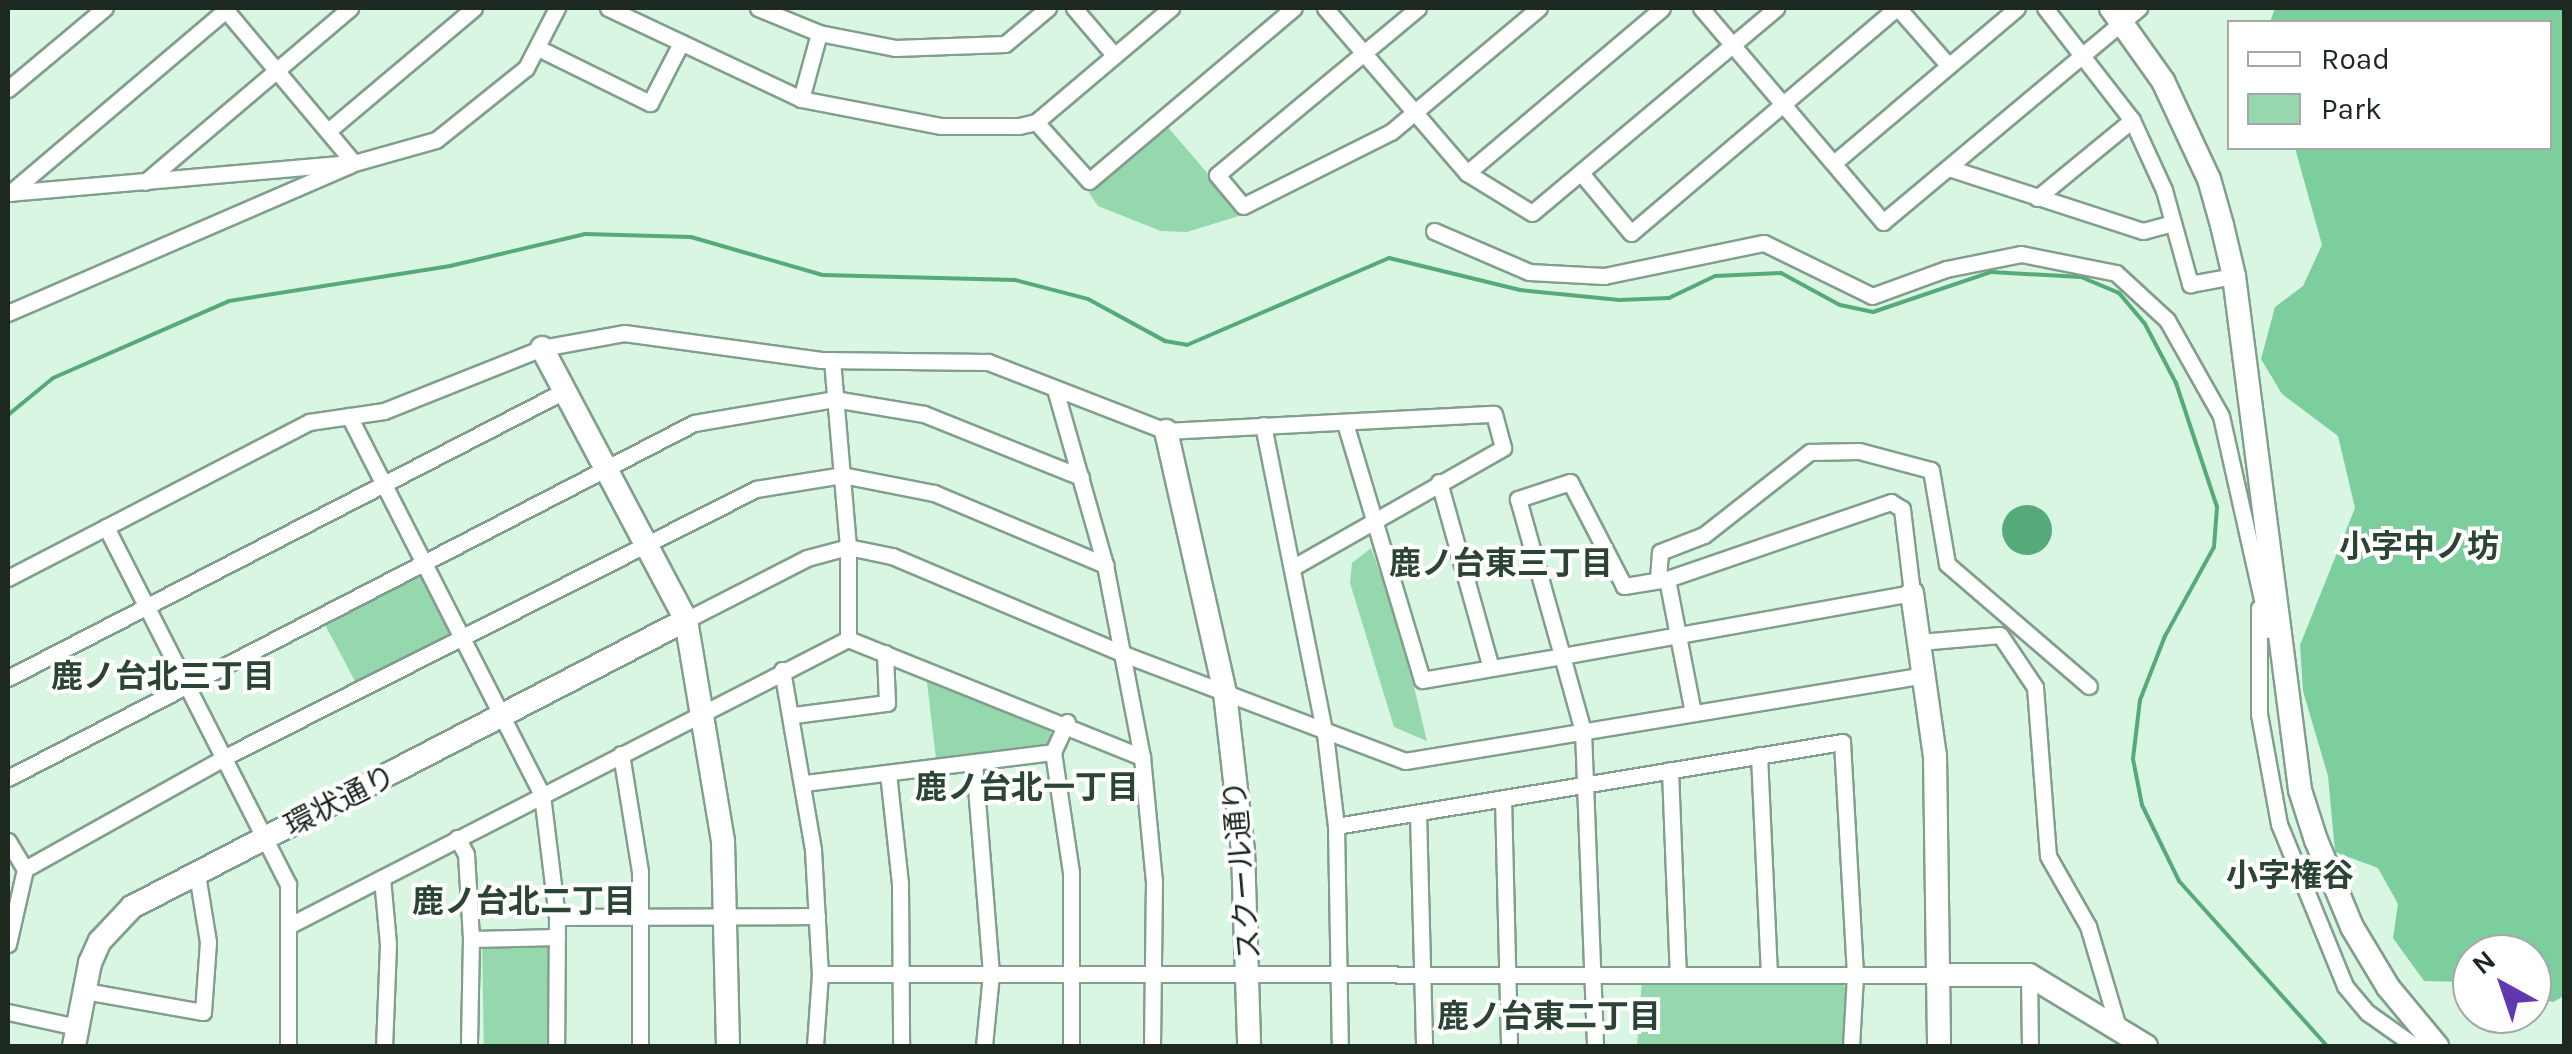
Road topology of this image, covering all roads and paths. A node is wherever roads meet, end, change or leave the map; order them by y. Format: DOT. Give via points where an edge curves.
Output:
graph roads {
  1 [pos="105,8"];
  2 [pos="226,8"];
  3 [pos="350,8"];
  4 [pos="474,8"];
  5 [pos="557,8"];
  6 [pos="608,8"];
  7 [pos="758,8"];
  8 [pos="1048,8"];
  9 [pos="1074,8"];
  10 [pos="1171,8"];
  11 [pos="1294,8"];
  12 [pos="1325,8"];
  13 [pos="1418,8"];
  14 [pos="1540,8"];
  15 [pos="1662,8"];
  16 [pos="1701,8"];
  17 [pos="1776,8"];
  18 [pos="1897,8"];
  19 [pos="2016,8"];
  20 [pos="2045,8"];
  21 [pos="2124,12"];
  22 [pos="820,33"];
  23 [pos="1733,43"];
  24 [pos="681,44"];
  25 [pos="538,48"];
  26 [pos="2082,51"];
  27 [pos="1364,53"];
  28 [pos="1114,55"];
  29 [pos="1948,65"];
  30 [pos="276,70"];
  31 [pos="8,89"];
  32 [pos="802,99"];
  33 [pos="1784,104"];
  34 [pos="1414,114"];
  35 [pos="2132,120"];
  36 [pos="1036,122"];
  37 [pos="328,130"];
  38 [pos="1834,162"];
  39 [pos="354,164"];
  40 [pos="1949,168"];
  41 [pos="1581,172"];
  42 [pos="1466,173"];
  43 [pos="146,182"];
  44 [pos="8,193"];
  45 [pos="2037,198"];
  46 [pos="2173,223"];
  47 [pos="1434,231"];
  48 [pos="2234,276"];
  49 [pos="8,313"];
  50 [pos="542,348"];
  51 [pos="832,360"];
  52 [pos="1054,389"];
  53 [pos="564,392"];
  54 [pos="834,399"];
  55 [pos="349,416"];
  56 [pos="1345,423"];
  57 [pos="1263,425"];
  58 [pos="1166,430"];
  59 [pos="602,466"];
  60 [pos="842,475"];
  61 [pos="1082,478"];
  62 [pos="1439,482"];
  63 [pos="384,486"];
  64 [pos="1371,520"];
  65 [pos="106,527"];
  66 [pos="643,545"];
  67 [pos="848,547"];
  68 [pos="422,561"];
  69 [pos="1105,565"];
  70 [pos="1294,566"];
  71 [pos="8,578"];
  72 [pos="2260,578"];
  73 [pos="1662,579"];
  74 [pos="1912,593"];
  75 [pos="147,606"];
  76 [pos="686,620"];
  77 [pos="1678,635"];
  78 [pos="461,637"];
  79 [pos="848,638"];
  80 [pos="1920,642"];
  81 [pos="886,653"];
  82 [pos="1126,655"];
  83 [pos="1562,656"];
  84 [pos="1491,668"];
  85 [pos="782,670"];
  86 [pos="1925,674"];
  87 [pos="8,678"];
  88 [pos="187,684"];
  89 [pos="2089,686"];
  90 [pos="1225,693"];
  91 [pos="702,712"];
  92 [pos="1692,713"];
  93 [pos="501,714"];
  94 [pos="794,714"];
  95 [pos="1067,722"];
  96 [pos="1583,731"];
  97 [pos="2292,732"];
  98 [pos="1325,734"];
  99 [pos="1052,752"];
  100 [pos="621,754"];
  101 [pos="1759,755"];
  102 [pos="225,757"];
  103 [pos="1142,757"];
  104 [pos="974,762"];
  105 [pos="1670,770"];
  106 [pos="888,773"];
  107 [pos="8,778"];
  108 [pos="805,783"];
  109 [pos="1586,784"];
  110 [pos="542,794"];
  111 [pos="1503,798"];
  112 [pos="1418,812"];
  113 [pos="1336,826"];
  114 [pos="457,838"];
  115 [pos="267,839"];
  116 [pos="8,841"];
  117 [pos="25,868"];
  118 [pos="197,874"];
  119 [pos="382,878"];
  120 [pos="729,916"];
  121 [pos="817,916"];
  122 [pos="557,917"];
  123 [pos="642,918"];
  124 [pos="292,924"];
  125 [pos="556,936"];
  126 [pos="472,939"];
  127 [pos="8,944"];
  128 [pos="820,974"];
  129 [pos="903,974"];
  130 [pos="991,974"];
  131 [pos="1073,974"];
  132 [pos="1156,974"];
  133 [pos="1342,974"];
  134 [pos="1510,974"];
  135 [pos="1595,974"];
  136 [pos="1678,974"];
  137 [pos="1769,974"];
  138 [pos="1250,975"];
  139 [pos="1426,975"];
  140 [pos="1855,975"];
  141 [pos="1942,975"];
  142 [pos="2030,976"];
  143 [pos="84,991"];
  144 [pos="8,1012"];
  145 [pos="2118,1027"];
  146 [pos="76,1036"];
  147 [pos="288,1046"];
  148 [pos="384,1046"];
  149 [pos="469,1046"];
  150 [pos="556,1046"];
  151 [pos="640,1046"];
  152 [pos="728,1046"];
  153 [pos="815,1046"];
  154 [pos="901,1046"];
  155 [pos="984,1046"];
  156 [pos="1071,1046"];
  157 [pos="1152,1046"];
  158 [pos="1249,1046"];
  159 [pos="1340,1046"];
  160 [pos="1424,1046"];
  161 [pos="1509,1046"];
  162 [pos="1595,1046"];
  163 [pos="1851,1046"];
  164 [pos="1939,1046"];
  165 [pos="2030,1046"];
  166 [pos="2146,1046"];
  167 [pos="2414,1046"];
  168 [pos="2437,1046"];
  1 -- 31 [label="street"];
  2 -- 30 [label="street"];
  2 -- 44 [label="street"];
  3 -- 30 [label="street"];
  4 -- 37 [label="street"];
  5 -- 25 [label="street"];
  6 -- 24 [label="street"];
  7 -- 22 [label="street"];
  8 -- 22 [label="street" via="996,46 895,48"];
  9 -- 28 [label="street"];
  10 -- 28 [label="street"];
  11 -- 36 [label="street" via="1089,181"];
  12 -- 27 [label="street"];
  13 -- 27 [label="street"];
  14 -- 34 [label="street"];
  15 -- 42 [label="street"];
  16 -- 23 [label="street"];
  17 -- 23 [label="street"];
  18 -- 29 [label="street"];
  18 -- 33 [label="street"];
  19 -- 29 [label="street"];
  20 -- 26 [label="street"];
  21 -- 26 [label="street"];
  21 -- 48 [label="street" via="2210,179"];
  22 -- 32 [label="street"];
  23 -- 33 [label="street"];
  23 -- 41 [label="street"];
  24 -- 25 [label="street" via="650,103"];
  24 -- 32 [label="street"];
  25 -- 39 [label="street" via="526,68 450,133"];
  26 -- 35 [label="street"];
  26 -- 40 [label="street"];
  27 -- 34 [label="street"];
  27 -- 34 [label="street" via="1217,175 1244,206"];
  28 -- 36 [label="street"];
  29 -- 38 [label="street"];
  30 -- 37 [label="street"];
  30 -- 43 [label="street"];
  32 -- 36 [label="street" via="941,126"];
  33 -- 38 [label="street"];
  33 -- 41 [label="street" via="1630,233"];
  34 -- 42 [label="street"];
  35 -- 45 [label="street"];
  35 -- 46 [label="street"];
  37 -- 39 [label="street"];
  38 -- 40 [label="street" via="1884,222"];
  39 -- 43 [label="street"];
  39 -- 49 [label="street"];
  40 -- 45 [label="street"];
  41 -- 42 [label="street" via="1532,213"];
  43 -- 44 [label="street"];
  45 -- 46 [label="street" via="2143,231"];
  46 -- 48 [label="street" via="2190,284"];
  47 -- 72 [label="street" via="1529,272 1604,276 1764,243 1872,296 1946,269 2021,254 2116,273 2167,320 2212,394"];
  48 -- 97 [label="street"];
  50 -- 51 [label="street" via="624,333"];
  50 -- 53 [label="street"];
  50 -- 55 [label="street" via="384,410"];
  51 -- 52 [label="street" via="988,362"];
  51 -- 54 [label="street"];
  52 -- 58 [label="street"];
  52 -- 61 [label="street"];
  53 -- 59 [label="street"];
  53 -- 63 [label="street"];
  54 -- 59 [label="street" via="694,423"];
  54 -- 60 [label="street"];
  54 -- 61 [label="street" via="924,414"];
  55 -- 63 [label="street"];
  55 -- 65 [label="street" via="309,422"];
  56 -- 57 [label="street"];
  56 -- 62 [label="street" via="1494,414 1504,448"];
  56 -- 64 [label="street"];
  57 -- 58 [label="street"];
  57 -- 70 [label="street"];
  58 -- 90 [label="street, スクール通り"];
  59 -- 66 [label="street"];
  59 -- 68 [label="street"];
  60 -- 66 [label="street" via="756,489"];
  60 -- 67 [label="street"];
  60 -- 69 [label="street" via="934,493"];
  61 -- 69 [label="street"];
  62 -- 64 [label="street"];
  62 -- 84 [label="street"];
  63 -- 68 [label="street"];
  63 -- 75 [label="street"];
  64 -- 70 [label="street"];
  64 -- 84 [label="street" via="1422,680"];
  65 -- 71 [label="street"];
  65 -- 75 [label="street"];
  66 -- 76 [label="street"];
  66 -- 78 [label="street"];
  67 -- 76 [label="street" via="807,558"];
  67 -- 79 [label="street"];
  67 -- 82 [label="street" via="892,556"];
  68 -- 78 [label="street"];
  68 -- 88 [label="street"];
  69 -- 82 [label="street"];
  70 -- 98 [label="street"];
  72 -- 97 [label="street"];
  72 -- 167 [label="street" via="2260,714 2279,824 2345,986 2368,1013"];
  73 -- 74 [label="street" via="1891,502 1902,510"];
  73 -- 77 [label="street"];
  73 -- 83 [label="street" via="1624,586 1570,482 1518,499"];
  73 -- 89 [label="street" via="1660,552 1704,535 1810,452 1859,451 1931,470 1946,564"];
  74 -- 77 [label="street"];
  74 -- 80 [label="street"];
  75 -- 87 [label="street"];
  75 -- 88 [label="street"];
  76 -- 91 [label="street"];
  76 -- 93 [label="street, 環状通り"];
  77 -- 83 [label="street"];
  77 -- 92 [label="street"];
  78 -- 93 [label="street"];
  78 -- 102 [label="street"];
  79 -- 81 [label="street"];
  79 -- 85 [label="street"];
  80 -- 86 [label="street"];
  80 -- 145 [label="street" via="2000,635 2034,688 2048,856 2088,926"];
  81 -- 94 [label="street" via="887,702"];
  81 -- 95 [label="street"];
  82 -- 90 [label="street"];
  82 -- 103 [label="street"];
  83 -- 84 [label="street"];
  83 -- 96 [label="street"];
  85 -- 91 [label="street"];
  85 -- 94 [label="street"];
  86 -- 92 [label="street"];
  86 -- 141 [label="street" via="1940,830"];
  88 -- 102 [label="street"];
  88 -- 107 [label="street"];
  90 -- 98 [label="street"];
  90 -- 138 [label="street, スクール通り"];
  91 -- 100 [label="street"];
  91 -- 120 [label="street"];
  92 -- 96 [label="street"];
  93 -- 110 [label="street"];
  93 -- 115 [label="street, 環状通り"];
  94 -- 108 [label="street"];
  95 -- 99 [label="street"];
  95 -- 103 [label="street"];
  96 -- 98 [label="street" via="1406,761"];
  96 -- 109 [label="street"];
  97 -- 168 [label="street" via="2300,790 2330,879 2388,987"];
  98 -- 113 [label="street"];
  99 -- 104 [label="street"];
  99 -- 131 [label="street" via="1071,873"];
  100 -- 110 [label="street"];
  100 -- 123 [label="street"];
  101 -- 105 [label="street"];
  101 -- 137 [label="street"];
  101 -- 140 [label="street" via="1842,742"];
  102 -- 115 [label="street"];
  102 -- 117 [label="street"];
  103 -- 132 [label="street"];
  104 -- 106 [label="street"];
  104 -- 130 [label="street"];
  105 -- 109 [label="street"];
  105 -- 136 [label="street"];
  106 -- 108 [label="street"];
  106 -- 129 [label="street"];
  108 -- 121 [label="street"];
  109 -- 111 [label="street"];
  109 -- 135 [label="street"];
  110 -- 114 [label="street"];
  110 -- 122 [label="street"];
  111 -- 112 [label="street"];
  111 -- 134 [label="street"];
  112 -- 113 [label="street"];
  112 -- 139 [label="street"];
  113 -- 133 [label="street"];
  114 -- 119 [label="street"];
  114 -- 126 [label="street" via="466,854"];
  115 -- 118 [label="street, 環状通り"];
  115 -- 124 [label="street" via="288,884"];
  116 -- 117 [label="street"];
  117 -- 127 [label="street"];
  118 -- 143 [label="street, 環状通り" via="114,922 90,963"];
  118 -- 143 [label="street" via="208,942 203,1012"];
  119 -- 124 [label="street"];
  119 -- 148 [label="street"];
  120 -- 121 [label="street"];
  120 -- 123 [label="street"];
  120 -- 152 [label="street"];
  121 -- 128 [label="street"];
  122 -- 123 [label="street"];
  122 -- 125 [label="street"];
  123 -- 151 [label="street"];
  124 -- 147 [label="street"];
  125 -- 126 [label="street"];
  125 -- 150 [label="street"];
  126 -- 149 [label="street"];
  128 -- 129 [label="street"];
  128 -- 153 [label="street"];
  129 -- 130 [label="street"];
  129 -- 154 [label="street"];
  130 -- 131 [label="street"];
  130 -- 155 [label="street"];
  131 -- 132 [label="street"];
  131 -- 156 [label="street"];
  132 -- 138 [label="street"];
  132 -- 157 [label="street"];
  133 -- 138 [label="street"];
  133 -- 139 [label="street"];
  133 -- 159 [label="street"];
  134 -- 135 [label="street"];
  134 -- 139 [label="street"];
  134 -- 161 [label="street"];
  135 -- 136 [label="street"];
  135 -- 162 [label="street"];
  136 -- 137 [label="street"];
  137 -- 140 [label="street"];
  138 -- 158 [label="street, スクール通り"];
  139 -- 160 [label="street"];
  140 -- 141 [label="street"];
  140 -- 163 [label="street"];
  141 -- 142 [label="street"];
  141 -- 164 [label="street"];
  142 -- 145 [label="street"];
  142 -- 165 [label="street"];
  143 -- 146 [label="street, 環状通り"];
  144 -- 146 [label="street"];
  145 -- 166 [label="street"];
}
